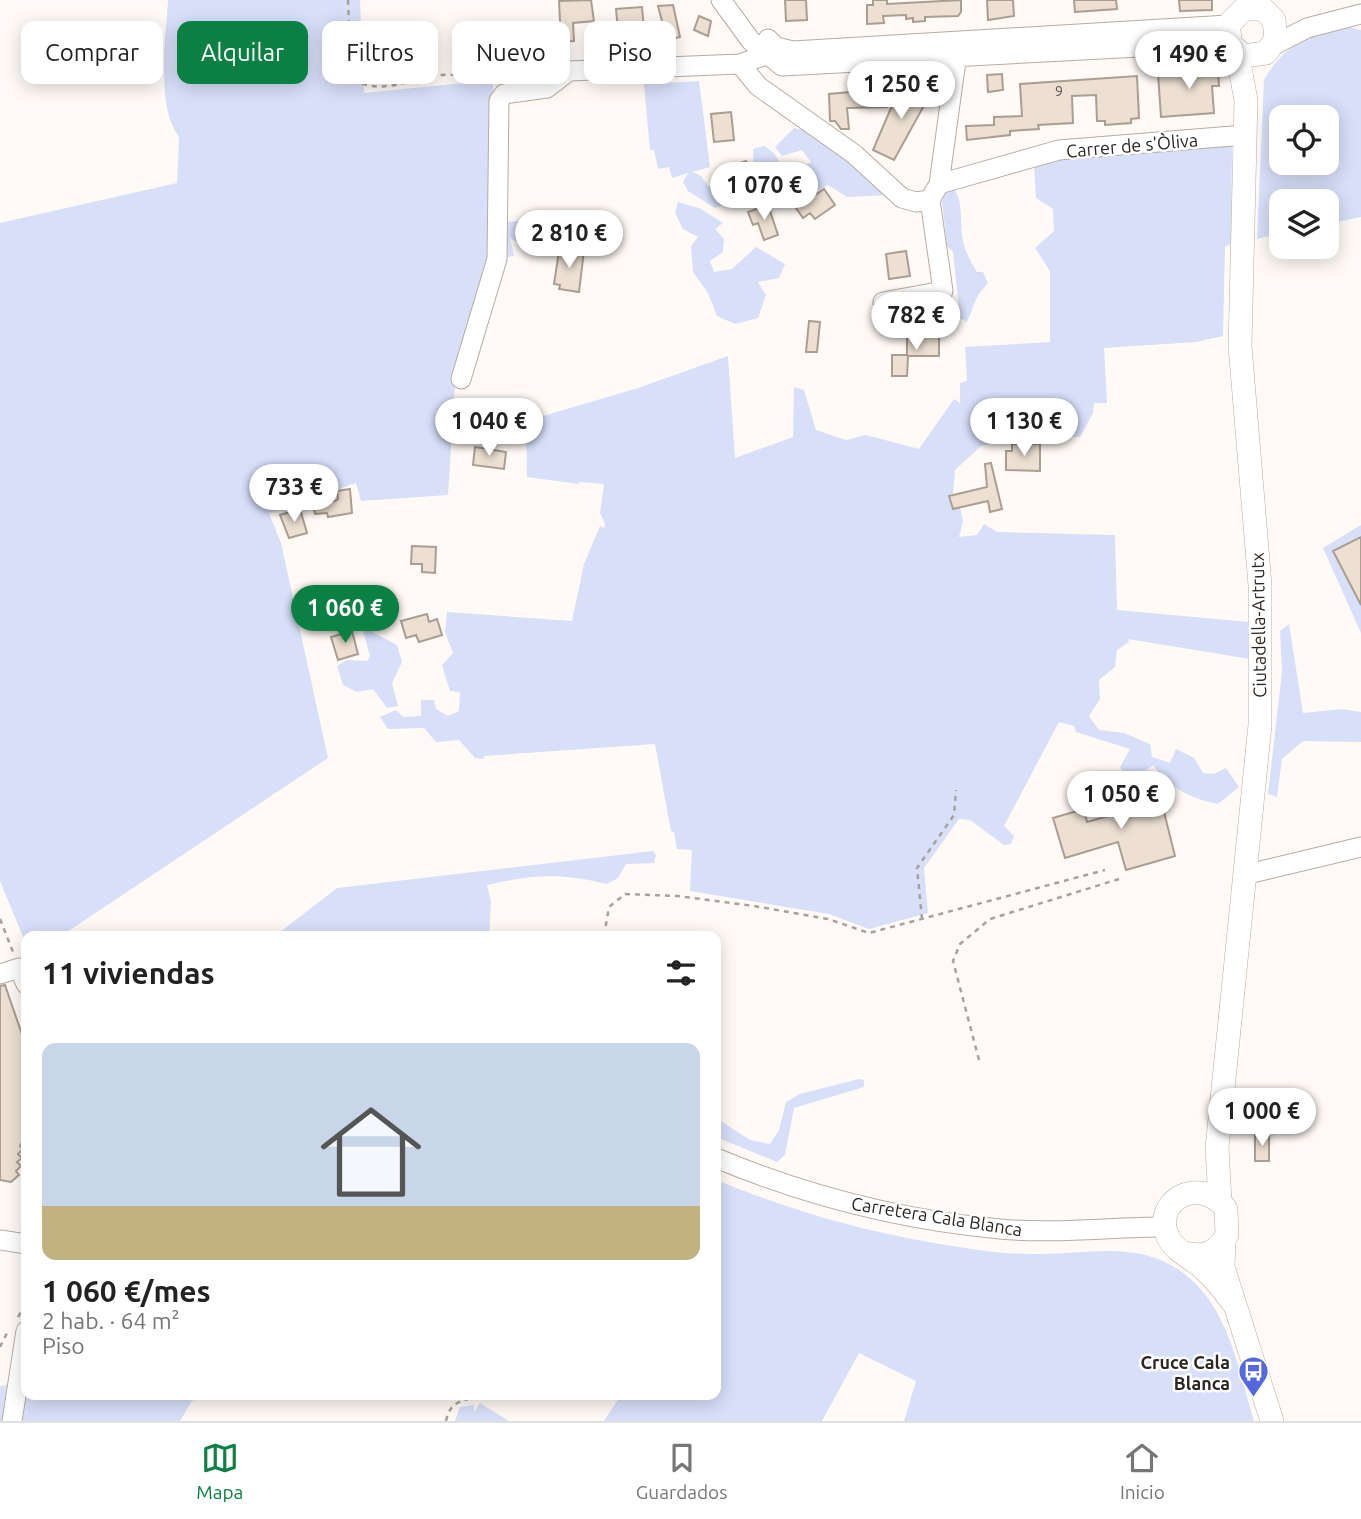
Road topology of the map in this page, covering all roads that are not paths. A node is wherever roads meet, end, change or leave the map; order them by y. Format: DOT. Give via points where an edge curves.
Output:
graph roads {
  1 [pos="721,0"];
  2 [pos="737,0"];
  3 [pos="1361,14"];
  4 [pos="1245,21"];
  5 [pos="1307,28"];
  6 [pos="1270,49"];
  7 [pos="958,50"];
  8 [pos="771,51"];
  9 [pos="740,64"];
  10 [pos="1246,100"];
  11 [pos="1245,135"];
  12 [pos="934,192"];
  13 [pos="883,302"];
  14 [pos="461,379"];
  15 [pos="1361,847"];
  16 [pos="1244,875"];
  17 [pos="0,974"];
  18 [pos="21,976"];
  19 [pos="1217,1148"];
  20 [pos="721,1160"];
  21 [pos="1193,1192"];
  22 [pos="1220,1201"];
  23 [pos="1165,1227"];
  24 [pos="0,1240"];
  25 [pos="1224,1242"];
  26 [pos="21,1243"];
  27 [pos="1184,1253"];
  28 [pos="1234,1304"];
  29 [pos="21,1363"];
  30 [pos="12,1421"];
  31 [pos="1272,1421"];
  1 -- 8 [label="street" via="751,41"];
  2 -- 8 [label="street"];
  3 -- 5 [label="street"];
  4 -- 5 [label="street"];
  4 -- 6 [label="main road" via="1277,33"];
  4 -- 6 [label="main road" via="1252,57"];
  4 -- 7 [label="street"];
  4 -- 10 [label="main road"];
  5 -- 6 [label="street"];
  6 -- 10 [label="main road" via="1255,72"];
  7 -- 8 [label="street" via="782,66"];
  7 -- 12 [label="street"];
  8 -- 9 [label="street"];
  9 -- 12 [label="street" via="758,86 854,154 902,198 916,202"];
  9 -- 14 [label="street" via="569,71 547,88 504,94 499,101 497,259"];
  10 -- 11 [label="main road, Ciutadella-Artrutx"];
  11 -- 12 [label="street, Carrer de s'Òliva" via="1059,150"];
  11 -- 16 [label="main road, Ciutadella-Artrutx" via="1240,346 1262,618 1260,725"];
  12 -- 13 [label="street" via="943,290"];
  15 -- 16 [label="street"];
  16 -- 19 [label="main road, Ciutadella-Artrutx"];
  17 -- 18 [label="street"];
  19 -- 21 [label="main road"];
  19 -- 22 [label="main road"];
  20 -- 23 [label="street, Carretera Cala Blanca" via="818,1197 947,1222 1034,1231"];
  21 -- 22 [label="main road"];
  21 -- 23 [label="main road" via="1183,1194 1169,1208"];
  22 -- 25 [label="main road" via="1229,1217"];
  23 -- 27 [label="main road" via="1175,1247"];
  24 -- 26 [label="street"];
  25 -- 27 [label="main road" via="1206,1254"];
  25 -- 28 [label="main road" via="1223,1267"];
  27 -- 28 [label="main road" via="1205,1269"];
  28 -- 31 [label="main road"];
  29 -- 30 [label="street"];
}
